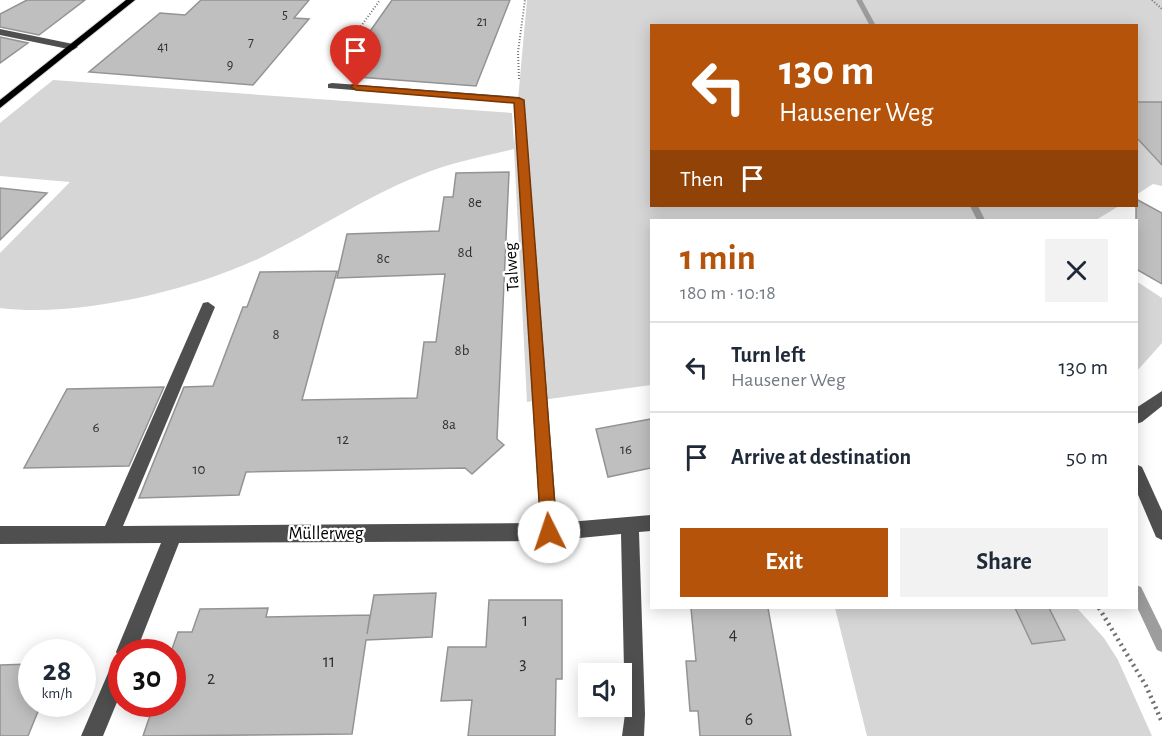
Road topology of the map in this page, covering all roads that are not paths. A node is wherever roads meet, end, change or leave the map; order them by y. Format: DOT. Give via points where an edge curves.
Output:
graph roads {
  1 [pos="131,0"];
  2 [pos="0,33"];
  3 [pos="73,47"];
  4 [pos="332,86"];
  5 [pos="0,105"];
  6 [pos="208,306"];
  7 [pos="1162,397"];
  8 [pos="1138,415"];
  9 [pos="1138,477"];
  10 [pos="650,523"];
  11 [pos="630,526"];
  12 [pos="1162,531"];
  13 [pos="549,532"];
  14 [pos="0,535"];
  15 [pos="110,535"];
  16 [pos="173,535"];
  17 [pos="131,639"];
  18 [pos="108,699"];
  19 [pos="93,736"];
  20 [pos="633,736"];
  1 -- 3 [label="main road"];
  2 -- 3 [label="street"];
  3 -- 5 [label="main road"];
  4 -- 13 [label="street, Talweg" via="519,100"];
  6 -- 15 [label="street"];
  7 -- 8 [label="street"];
  9 -- 12 [label="street"];
  10 -- 11 [label="street, Müllerweg"];
  11 -- 13 [label="street, Müllerweg"];
  11 -- 20 [label="street"];
  13 -- 16 [label="street, Müllerweg"];
  14 -- 15 [label="street, Müllerweg"];
  15 -- 16 [label="street, Müllerweg"];
  16 -- 17 [label="street"];
  18 -- 19 [label="street"];
}
